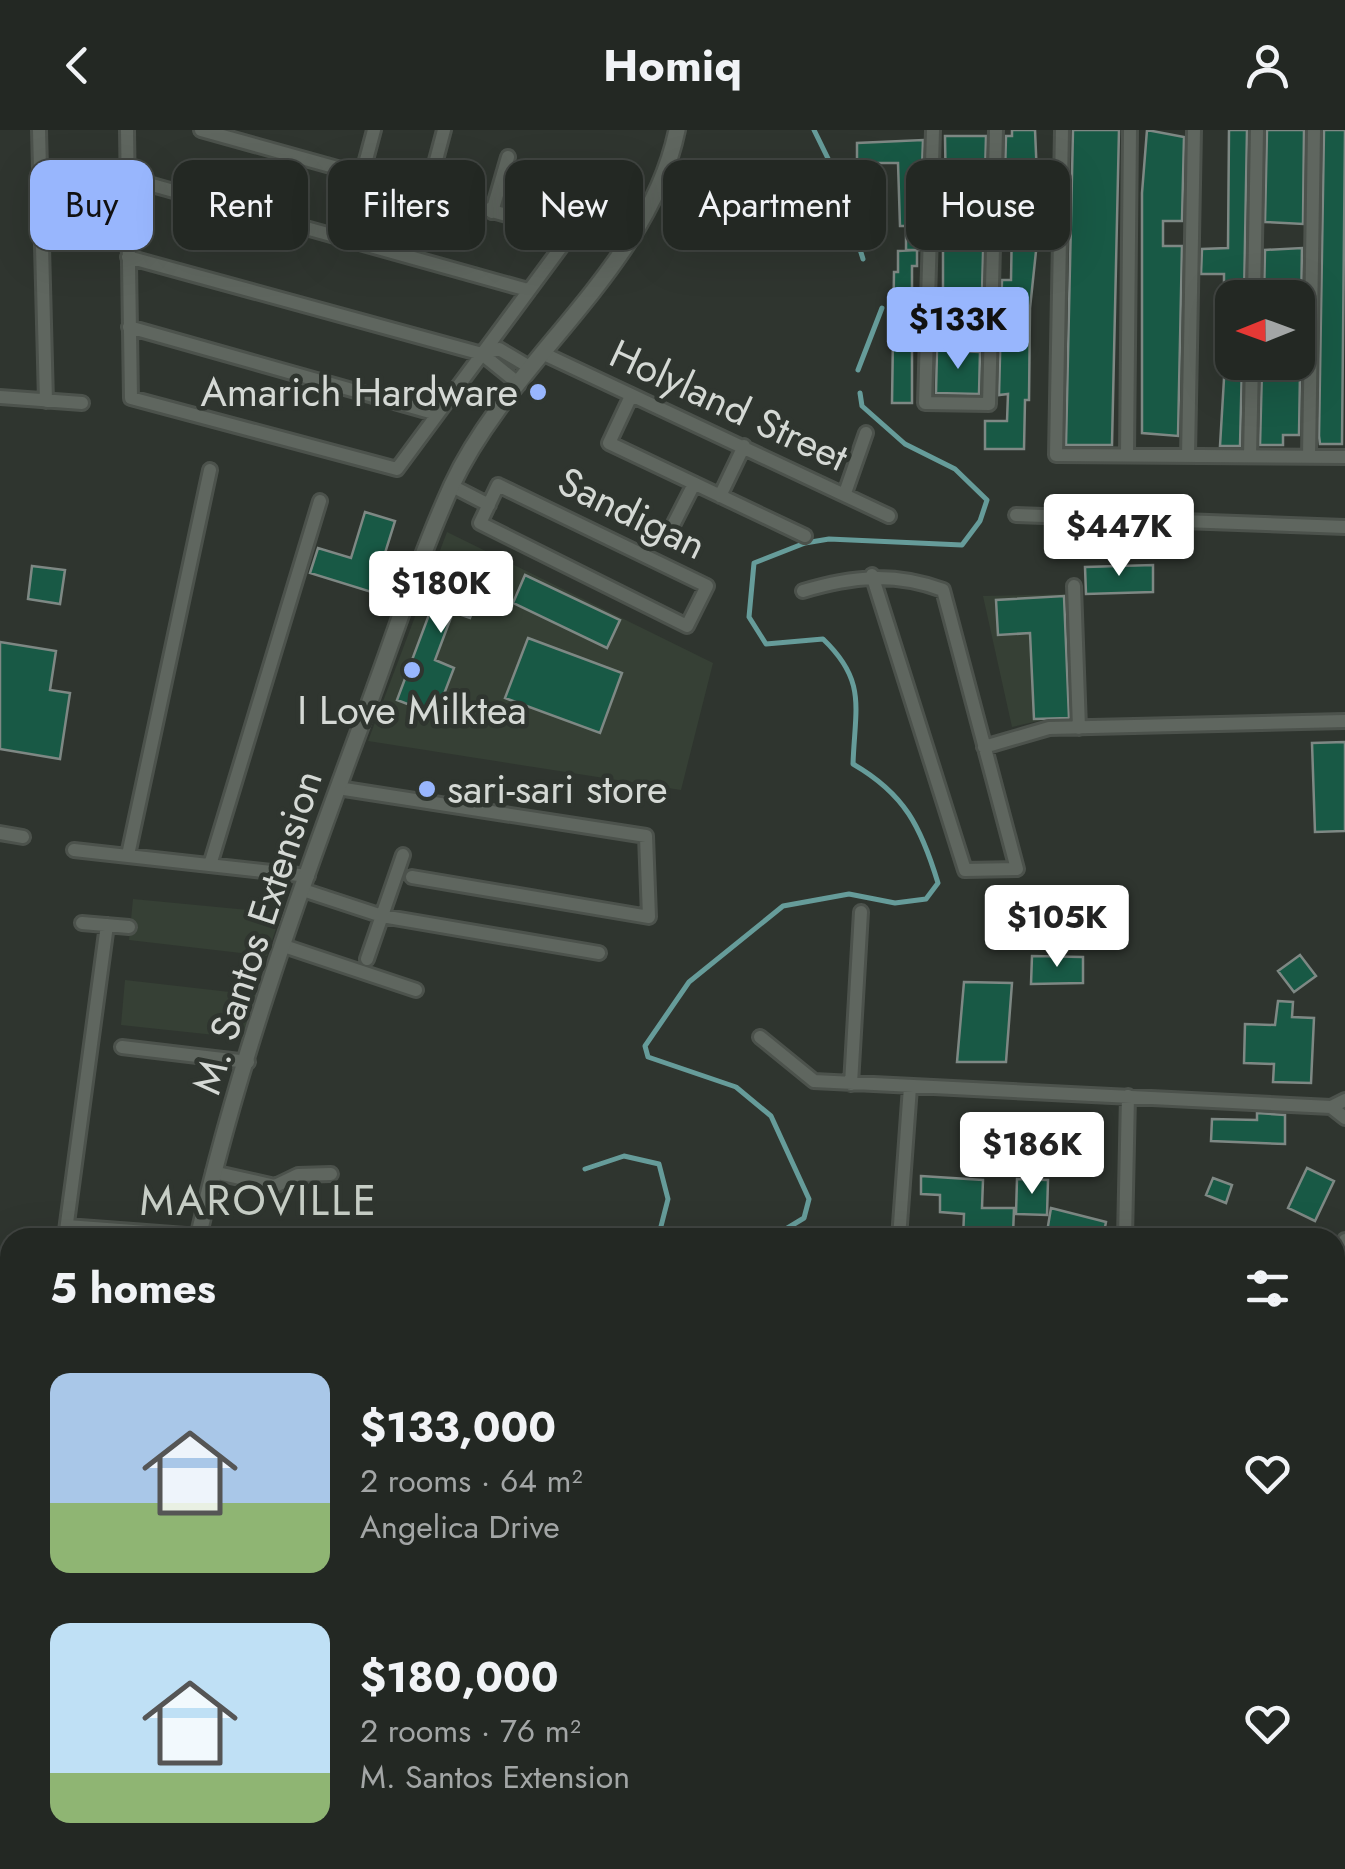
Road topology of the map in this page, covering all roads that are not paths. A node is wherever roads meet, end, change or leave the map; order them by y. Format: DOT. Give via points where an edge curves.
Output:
graph roads {
  1 [pos="39,130"];
  2 [pos="127,130"];
  3 [pos="201,130"];
  4 [pos="374,130"];
  5 [pos="444,130"];
  6 [pos="677,130"];
  7 [pos="933,130"];
  8 [pos="996,130"];
  9 [pos="1062,130"];
  10 [pos="1130,130"];
  11 [pos="1194,130"];
  12 [pos="1257,130"];
  13 [pos="1314,130"];
  14 [pos="508,158"];
  15 [pos="127,160"];
  16 [pos="366,160"];
  17 [pos="436,160"];
  18 [pos="328,165"];
  19 [pos="153,185"];
  20 [pos="485,210"];
  21 [pos="492,212"];
  22 [pos="505,215"];
  23 [pos="128,250"];
  24 [pos="558,250"];
  25 [pos="128,257"];
  26 [pos="1254,280"];
  27 [pos="528,290"];
  28 [pos="129,327"];
  29 [pos="926,340"];
  30 [pos="990,342"];
  31 [pos="542,353"];
  32 [pos="482,354"];
  33 [pos="531,368"];
  34 [pos="1252,380"];
  35 [pos="518,384"];
  36 [pos="631,396"];
  37 [pos="0,397"];
  38 [pos="46,401"];
  39 [pos="82,403"];
  40 [pos="437,414"];
  41 [pos="866,433"];
  42 [pos="744,446"];
  43 [pos="1127,455"];
  44 [pos="1188,456"];
  45 [pos="1250,456"];
  46 [pos="1309,456"];
  47 [pos="1345,457"];
  48 [pos="210,470"];
  49 [pos="694,484"];
  50 [pos="452,486"];
  51 [pos="844,494"];
  52 [pos="720,496"];
  53 [pos="320,501"];
  54 [pos="489,505"];
  55 [pos="1016,515"];
  56 [pos="889,516"];
  57 [pos="1345,527"];
  58 [pos="805,536"];
  59 [pos="666,539"];
  60 [pos="872,576"];
  61 [pos="1074,586"];
  62 [pos="803,591"];
  63 [pos="1345,721"];
  64 [pos="1079,728"];
  65 [pos="984,747"];
  66 [pos="338,788"];
  67 [pos="0,833"];
  68 [pos="23,836"];
  69 [pos="74,850"];
  70 [pos="128,855"];
  71 [pos="403,856"];
  72 [pos="210,865"];
  73 [pos="412,877"];
  74 [pos="306,883"];
  75 [pos="861,912"];
  76 [pos="382,916"];
  77 [pos="82,924"];
  78 [pos="107,925"];
  79 [pos="128,927"];
  80 [pos="284,946"];
  81 [pos="599,953"];
  82 [pos="367,959"];
  83 [pos="416,990"];
  84 [pos="760,1038"];
  85 [pos="122,1047"];
  86 [pos="248,1062"];
  87 [pos="851,1084"];
  88 [pos="910,1087"];
  89 [pos="1128,1096"];
  90 [pos="1345,1100"];
  91 [pos="1331,1107"];
  92 [pos="1345,1118"];
  93 [pos="213,1172"];
  94 [pos="331,1174"];
  95 [pos="67,1228"];
  96 [pos="200,1228"];
  97 [pos="900,1228"];
  98 [pos="1125,1228"];
  1 -- 38 [label="street"];
  2 -- 15 [label="street"];
  3 -- 18 [label="street"];
  4 -- 16 [label="street"];
  5 -- 17 [label="street"];
  6 -- 31 [label="street, M. Santos Extension" via="645,218"];
  7 -- 29 [label="street"];
  8 -- 30 [label="street"];
  9 -- 43 [label="street" via="1056,455"];
  10 -- 43 [label="street"];
  11 -- 44 [label="street"];
  12 -- 26 [label="street"];
  13 -- 46 [label="street"];
  14 -- 21 [label="street"];
  19 -- 27 [label="street"];
  20 -- 21 [label="street"];
  21 -- 22 [label="street"];
  23 -- 25 [label="street"];
  24 -- 27 [label="street"];
  25 -- 28 [label="street"];
  25 -- 32 [label="street"];
  27 -- 32 [label="street"];
  28 -- 40 [label="street"];
  28 -- 40 [label="street" via="131,398 396,469"];
  29 -- 30 [label="street"];
  29 -- 30 [label="street" via="925,402 989,404"];
  31 -- 33 [label="street, M. Santos Extension"];
  31 -- 36 [label="street, Holyland Street"];
  32 -- 33 [label="street" via="499,348"];
  32 -- 35 [label="street"];
  32 -- 40 [label="street"];
  33 -- 35 [label="street, M. Santos Extension"];
  34 -- 45 [label="street"];
  35 -- 50 [label="street, M. Santos Extension"];
  36 -- 42 [label="street, Holyland Street"];
  36 -- 49 [label="street" via="610,443"];
  37 -- 38 [label="street"];
  38 -- 39 [label="street"];
  41 -- 51 [label="street"];
  42 -- 51 [label="street, Holyland Street"];
  42 -- 52 [label="street"];
  43 -- 44 [label="street"];
  44 -- 45 [label="street"];
  45 -- 46 [label="street"];
  46 -- 47 [label="street"];
  48 -- 70 [label="street"];
  49 -- 52 [label="street"];
  49 -- 59 [label="street"];
  50 -- 54 [label="street"];
  50 -- 66 [label="street, M. Santos Extension"];
  51 -- 56 [label="street, Holyland Street"];
  52 -- 58 [label="street"];
  53 -- 72 [label="street"];
  54 -- 54 [label="street, Sandigan" via="480,522 687,626 707,586 498,485"];
  55 -- 57 [label="street"];
  60 -- 62 [label="street"];
  60 -- 65 [label="street" via="908,578 943,590"];
  60 -- 65 [label="street" via="965,870 1017,869"];
  61 -- 64 [label="street"];
  63 -- 64 [label="street"];
  64 -- 65 [label="street" via="1049,728"];
  66 -- 73 [label="street" via="646,836 649,917"];
  66 -- 74 [label="street, M. Santos Extension"];
  67 -- 68 [label="street"];
  69 -- 70 [label="street"];
  70 -- 72 [label="street"];
  71 -- 76 [label="street"];
  72 -- 74 [label="street"];
  74 -- 76 [label="street"];
  74 -- 80 [label="street, M. Santos Extension"];
  75 -- 87 [label="street"];
  76 -- 81 [label="street"];
  76 -- 82 [label="street"];
  77 -- 78 [label="street"];
  78 -- 79 [label="street"];
  78 -- 95 [label="street"];
  80 -- 83 [label="street"];
  80 -- 86 [label="street, M. Santos Extension"];
  84 -- 87 [label="street" via="814,1081"];
  85 -- 86 [label="street"];
  86 -- 93 [label="street, M. Santos Extension"];
  87 -- 88 [label="street"];
  88 -- 89 [label="street"];
  88 -- 97 [label="street"];
  89 -- 91 [label="street"];
  89 -- 98 [label="street"];
  90 -- 91 [label="street"];
  91 -- 92 [label="street"];
  93 -- 94 [label="street" via="275,1186 298,1175"];
  93 -- 96 [label="street, M. Santos Extension"];
}
